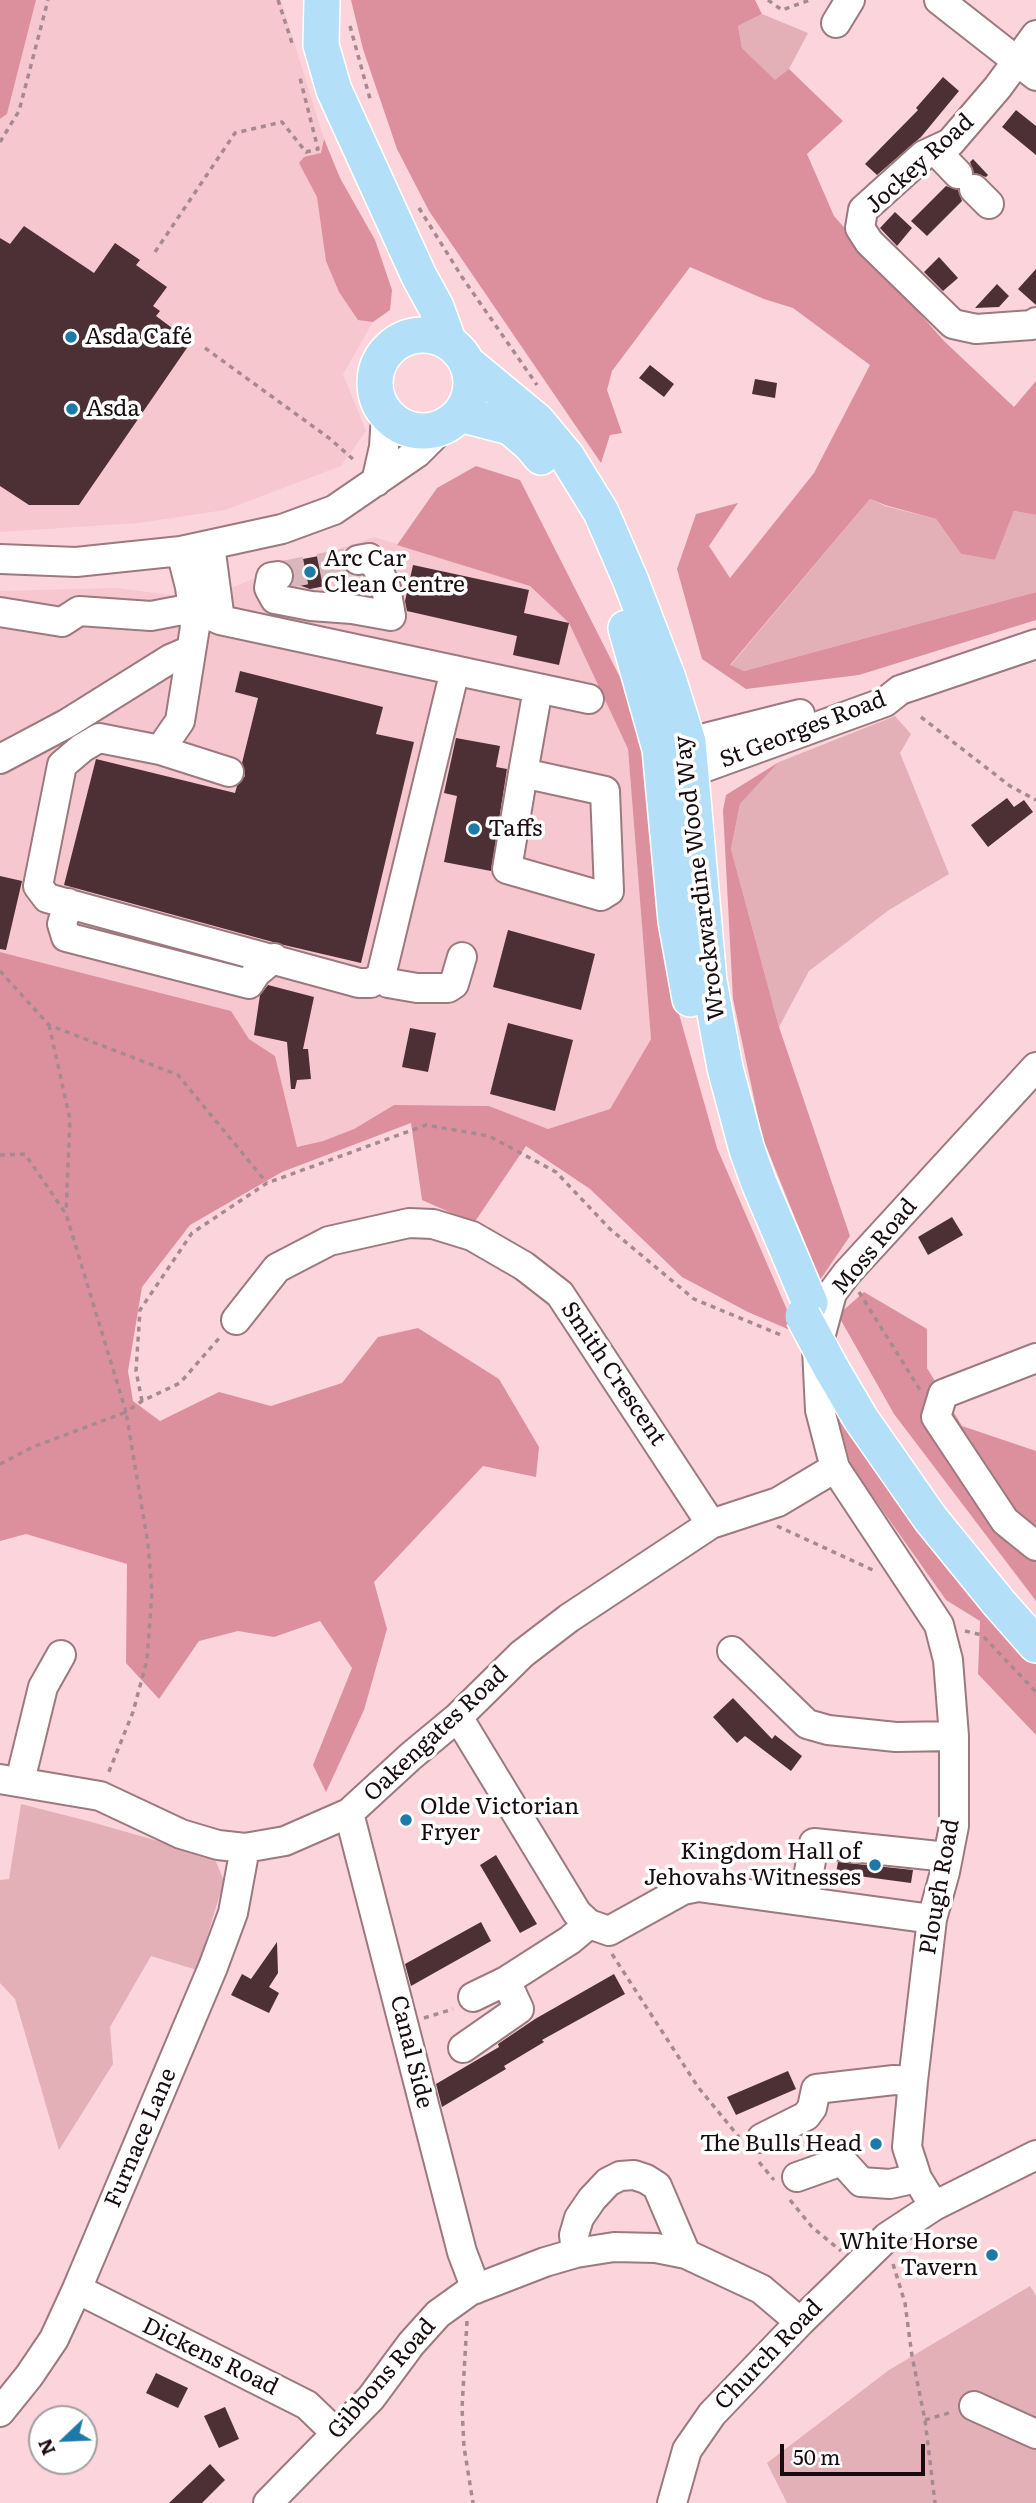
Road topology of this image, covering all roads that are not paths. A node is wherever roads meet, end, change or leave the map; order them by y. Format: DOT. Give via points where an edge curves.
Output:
graph roads {
  1 [pos="322,0"];
  2 [pos="939,0"];
  3 [pos="293,9"];
  4 [pos="1036,35"];
  5 [pos="321,45"];
  6 [pos="1026,69"];
  7 [pos="935,150"];
  8 [pos="974,189"];
  9 [pos="419,276"];
  10 [pos="1036,322"];
  11 [pos="408,337"];
  12 [pos="458,353"];
  13 [pos="386,414"];
  14 [pos="451,421"];
  15 [pos="376,482"];
  16 [pos="210,545"];
  17 [pos="181,551"];
  18 [pos="1,552"];
  19 [pos="358,559"];
  20 [pos="278,576"];
  21 [pos="193,608"];
  22 [pos="0,612"];
  23 [pos="220,620"];
  24 [pos="1036,644"];
  25 [pos="191,650"];
  26 [pos="455,670"];
  27 [pos="538,689"];
  28 [pos="589,699"];
  29 [pos="160,750"];
  30 [pos="0,759"];
  31 [pos="676,761"];
  32 [pos="229,772"];
  33 [pos="523,773"];
  34 [pos="462,957"];
  35 [pos="381,976"];
  36 [pos="1036,1068"];
  37 [pos="236,1320"];
  38 [pos="828,1356"];
  39 [pos="1036,1358"];
  40 [pos="835,1468"];
  41 [pos="711,1524"];
  42 [pos="1036,1546"];
  43 [pos="1036,1626"];
  44 [pos="1036,1645"];
  45 [pos="732,1651"];
  46 [pos="61,1655"];
  47 [pos="458,1717"];
  48 [pos="954,1735"];
  49 [pos="10,1780"];
  50 [pos="349,1813"];
  51 [pos="245,1848"];
  52 [pos="948,1857"];
  53 [pos="804,1901"];
  54 [pos="932,1919"];
  55 [pos="599,1928"];
  56 [pos="506,1981"];
  57 [pos="473,1997"];
  58 [pos="463,2048"];
  59 [pos="912,2081"];
  60 [pos="754,2147"];
  61 [pos="1036,2155"];
  62 [pos="918,2178"];
  63 [pos="787,2185"];
  64 [pos="934,2206"];
  65 [pos="576,2253"];
  66 [pos="686,2254"];
  67 [pos="77,2289"];
  68 [pos="473,2290"];
  69 [pos="800,2322"];
  70 [pos="974,2406"];
  71 [pos="0,2412"];
  72 [pos="336,2432"];
  73 [pos="1036,2434"];
  74 [pos="268,2503"];
  75 [pos="672,2503"];
  1 -- 5 [label="main road"];
  2 -- 6 [label="street"];
  3 -- 5 [label="main road"];
  4 -- 6 [label="street, Jockey Road"];
  5 -- 9 [label="main road" via="334,90"];
  6 -- 7 [label="street, Jockey Road" via="950,143"];
  7 -- 8 [label="street"];
  7 -- 10 [label="street, Jockey Road" via="863,210 860,228 953,324 976,329 1032,326"];
  9 -- 11 [label="main road" via="418,312"];
  9 -- 12 [label="main road"];
  11 -- 12 [label="main road" via="437,337"];
  11 -- 13 [label="main road" via="387,351 376,371 376,393"];
  12 -- 14 [label="main road" via="471,380 469,398"];
  12 -- 31 [label="main road, Wrockwardine Wood Way" via="537,421 567,457 601,512 668,678"];
  13 -- 14 [label="main road" via="403,427 423,431"];
  13 -- 15 [label="street"];
  14 -- 15 [label="street"];
  14 -- 31 [label="main road, Wrockwardine Wood Way" via="510,427 554,472 583,524 621,611 646,693"];
  15 -- 16 [label="street" via="334,510 282,529"];
  16 -- 17 [label="street"];
  16 -- 23 [label="street"];
  17 -- 18 [label="street" via="76,562"];
  17 -- 21 [label="street"];
  19 -- 20 [label="street" via="369,558 378,569 391,616 275,599 269,588 271,577"];
  21 -- 22 [label="street" via="151,616 79,611 62,622"];
  21 -- 23 [label="street"];
  21 -- 25 [label="street"];
  23 -- 26 [label="street"];
  24 -- 31 [label="street, St Georges Road" via="900,690 883,690 774,722"];
  25 -- 29 [label="street" via="180,721"];
  25 -- 30 [label="street"];
  26 -- 27 [label="street"];
  26 -- 35 [label="street"];
  27 -- 28 [label="street"];
  27 -- 33 [label="street"];
  29 -- 32 [label="street"];
  29 -- 35 [label="street" via="99,738 62,765 38,886 47,898 359,983"];
  31 -- 38 [label="main road, Wrockwardine Wood Way, bridge" via="676,921 695,1029 718,1112 754,1212"];
  33 -- 33 [label="street" via="605,791 608,891 601,896 508,869"];
  34 -- 35 [label="street" via="454,984 448,988 388,983"];
  36 -- 38 [label="street, Moss Road" via="832,1293"];
  37 -- 41 [label="street, Smith Crescent" via="277,1268 329,1241 409,1223 433,1224 472,1236 524,1266 560,1294"];
  38 -- 40 [label="street, Moss Road" via="820,1410"];
  38 -- 43 [label="main road, Wrockwardine Wood Way" via="940,1510"];
  38 -- 44 [label="main road, Wrockwardine Wood Way" via="861,1419 930,1518"];
  39 -- 42 [label="street" via="939,1406 1005,1521"];
  40 -- 41 [label="street, Oakengates Road" via="778,1502"];
  40 -- 48 [label="street, Plough Road" via="939,1625 948,1660"];
  41 -- 47 [label="street, Oakengates Road" via="569,1618 522,1654"];
  45 -- 48 [label="street" via="807,1724 895,1737"];
  46 -- 49 [label="street" via="43,1688"];
  47 -- 50 [label="street, Oakengates Road"];
  47 -- 55 [label="street" via="577,1913"];
  48 -- 52 [label="street, Plough Road" via="954,1826"];
  49 -- 51 [label="street, Oakengates Road" via="100,1796 181,1834"];
  50 -- 51 [label="street, Oakengates Road" via="285,1841"];
  50 -- 68 [label="street, Canal Side"];
  51 -- 67 [label="street, Furnace Lane" via="233,1913 213,1967"];
  52 -- 53 [label="street" via="814,1843"];
  52 -- 54 [label="street, Plough Road"];
  53 -- 54 [label="street"];
  53 -- 55 [label="street" via="698,1887"];
  54 -- 59 [label="street, Plough Road"];
  55 -- 56 [label="street" via="570,1940"];
  56 -- 57 [label="street"];
  56 -- 58 [label="street" via="519,2009"];
  59 -- 60 [label="street" via="816,2089 806,2116"];
  59 -- 62 [label="street, Plough Road" via="908,2147"];
  61 -- 64 [label="street, Church Road"];
  62 -- 63 [label="street" via="890,2185 861,2182 842,2161"];
  62 -- 64 [label="street, Plough Road"];
  64 -- 69 [label="street, Church Road" via="887,2237"];
  65 -- 66 [label="street, Gibbons Road" via="614,2247"];
  65 -- 66 [label="street" via="574,2235 579,2218 592,2199 607,2182 634,2175 657,2186"];
  65 -- 68 [label="street, Gibbons Road"];
  66 -- 69 [label="street, Gibbons Road" via="761,2289"];
  67 -- 71 [label="street, Furnace Lane" via="54,2339"];
  67 -- 72 [label="street, Dickens Road" via="307,2405"];
  68 -- 72 [label="street, Gibbons Road" via="438,2314 371,2399"];
  69 -- 75 [label="street, Church Road" via="712,2414 687,2450"];
  70 -- 73 [label="street"];
  72 -- 74 [label="street, Gibbons Road"];
}
